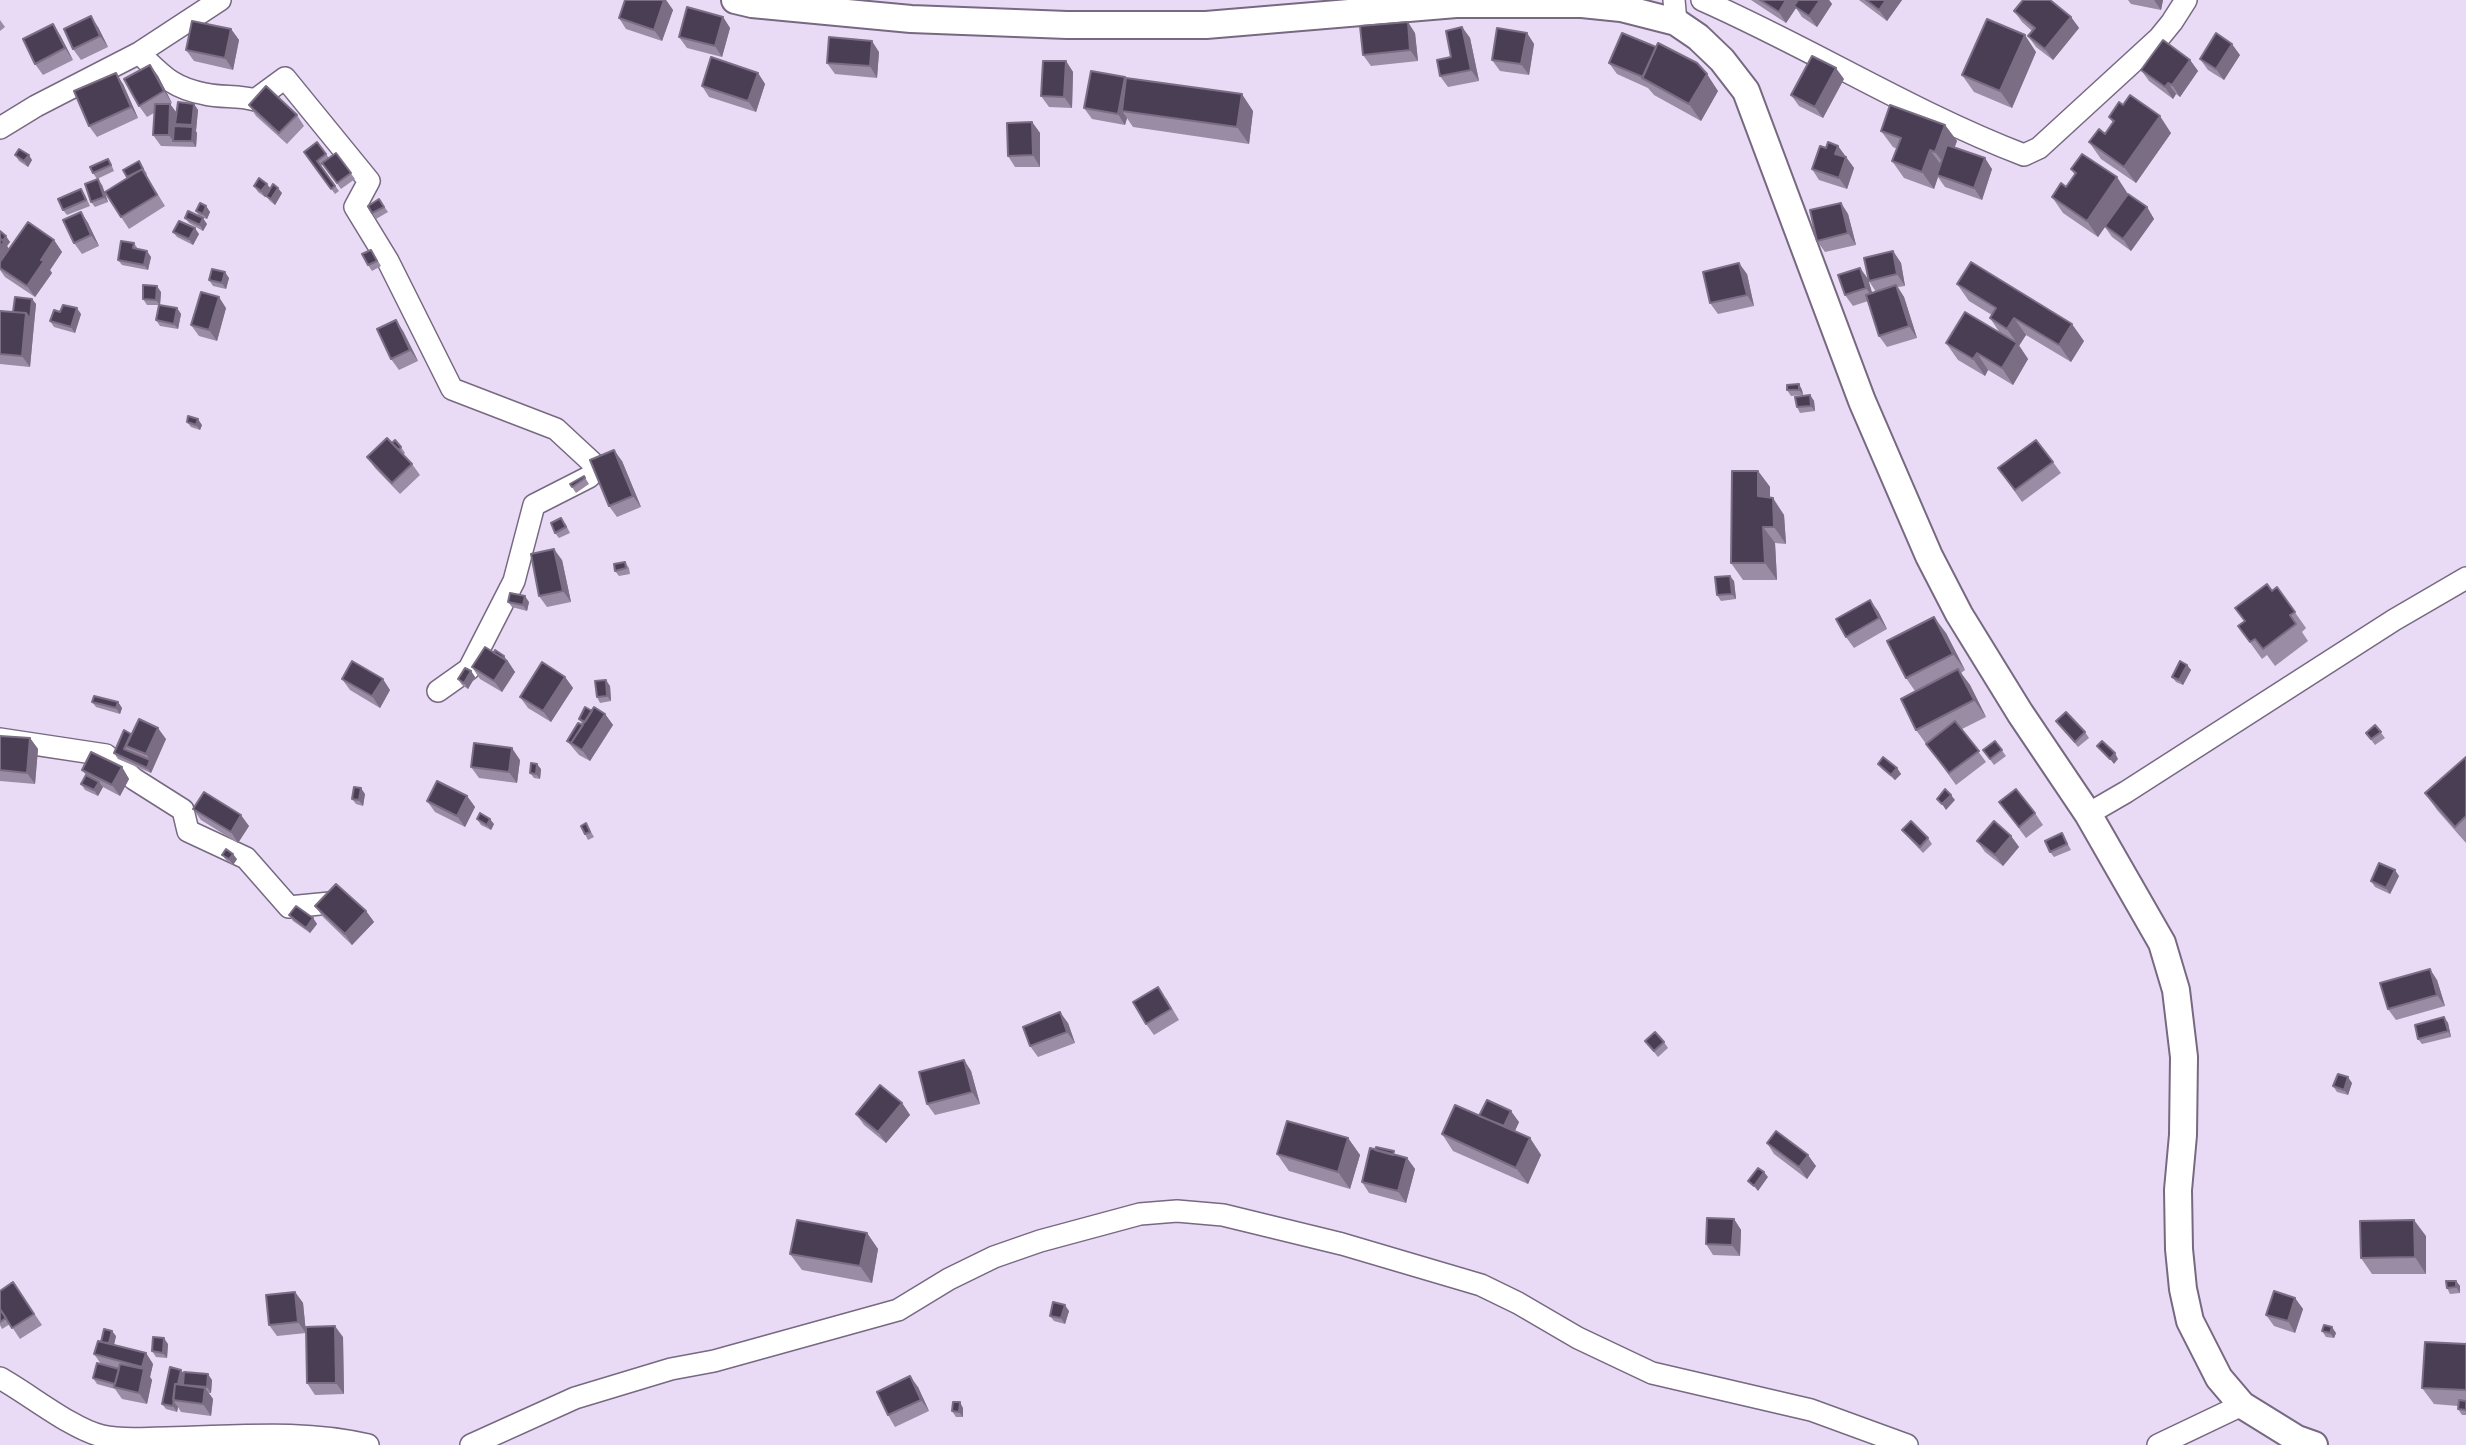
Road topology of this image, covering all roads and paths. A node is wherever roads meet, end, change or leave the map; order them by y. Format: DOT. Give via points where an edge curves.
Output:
graph roads {
  1 [pos="220,0"];
  2 [pos="735,0"];
  3 [pos="1702,0"];
  4 [pos="2186,0"];
  5 [pos="1675,11"];
  6 [pos="139,54"];
  7 [pos="0,128"];
  8 [pos="2466,578"];
  9 [pos="438,691"];
  10 [pos="0,738"];
  11 [pos="2088,814"];
  12 [pos="330,903"];
  13 [pos="0,1378"];
  14 [pos="2242,1405"];
  15 [pos="92,1438"];
  16 [pos="368,1445"];
  17 [pos="471,1445"];
  18 [pos="1908,1445"];
  19 [pos="2158,1445"];
  20 [pos="2314,1445"];
  1 -- 6 [label="street"];
  2 -- 5 [label="main road" via="911,19 1067,25 1206,25 1456,4 1582,4"];
  3 -- 4 [label="street" via="1883,92 2024,155 2039,148 2159,38"];
  5 -- 11 [label="main road" via="1746,91 1862,401 1929,556 2020,713"];
  6 -- 7 [label="street"];
  6 -- 9 [label="street" via="170,83 206,95 255,100 285,78 369,181 355,207 388,261 452,389 556,429 597,467 589,477 534,505 514,581 469,669"];
  8 -- 11 [label="street"];
  10 -- 12 [label="street" via="106,755 183,810 188,831 246,858 289,907"];
  11 -- 14 [label="main road" via="2162,943 2176,990 2184,1057 2178,1190 2183,1289 2190,1321 2204,1350"];
  13 -- 15 [label="street"];
  14 -- 19 [label="street"];
  14 -- 20 [label="main road"];
  15 -- 16 [label="street" via="284,1434"];
  17 -- 18 [label="street" via="575,1398 898,1310 994,1257 1040,1241 1140,1214 1177,1210 1236,1218 1342,1244 1481,1285 1652,1373 1811,1410"];
}
